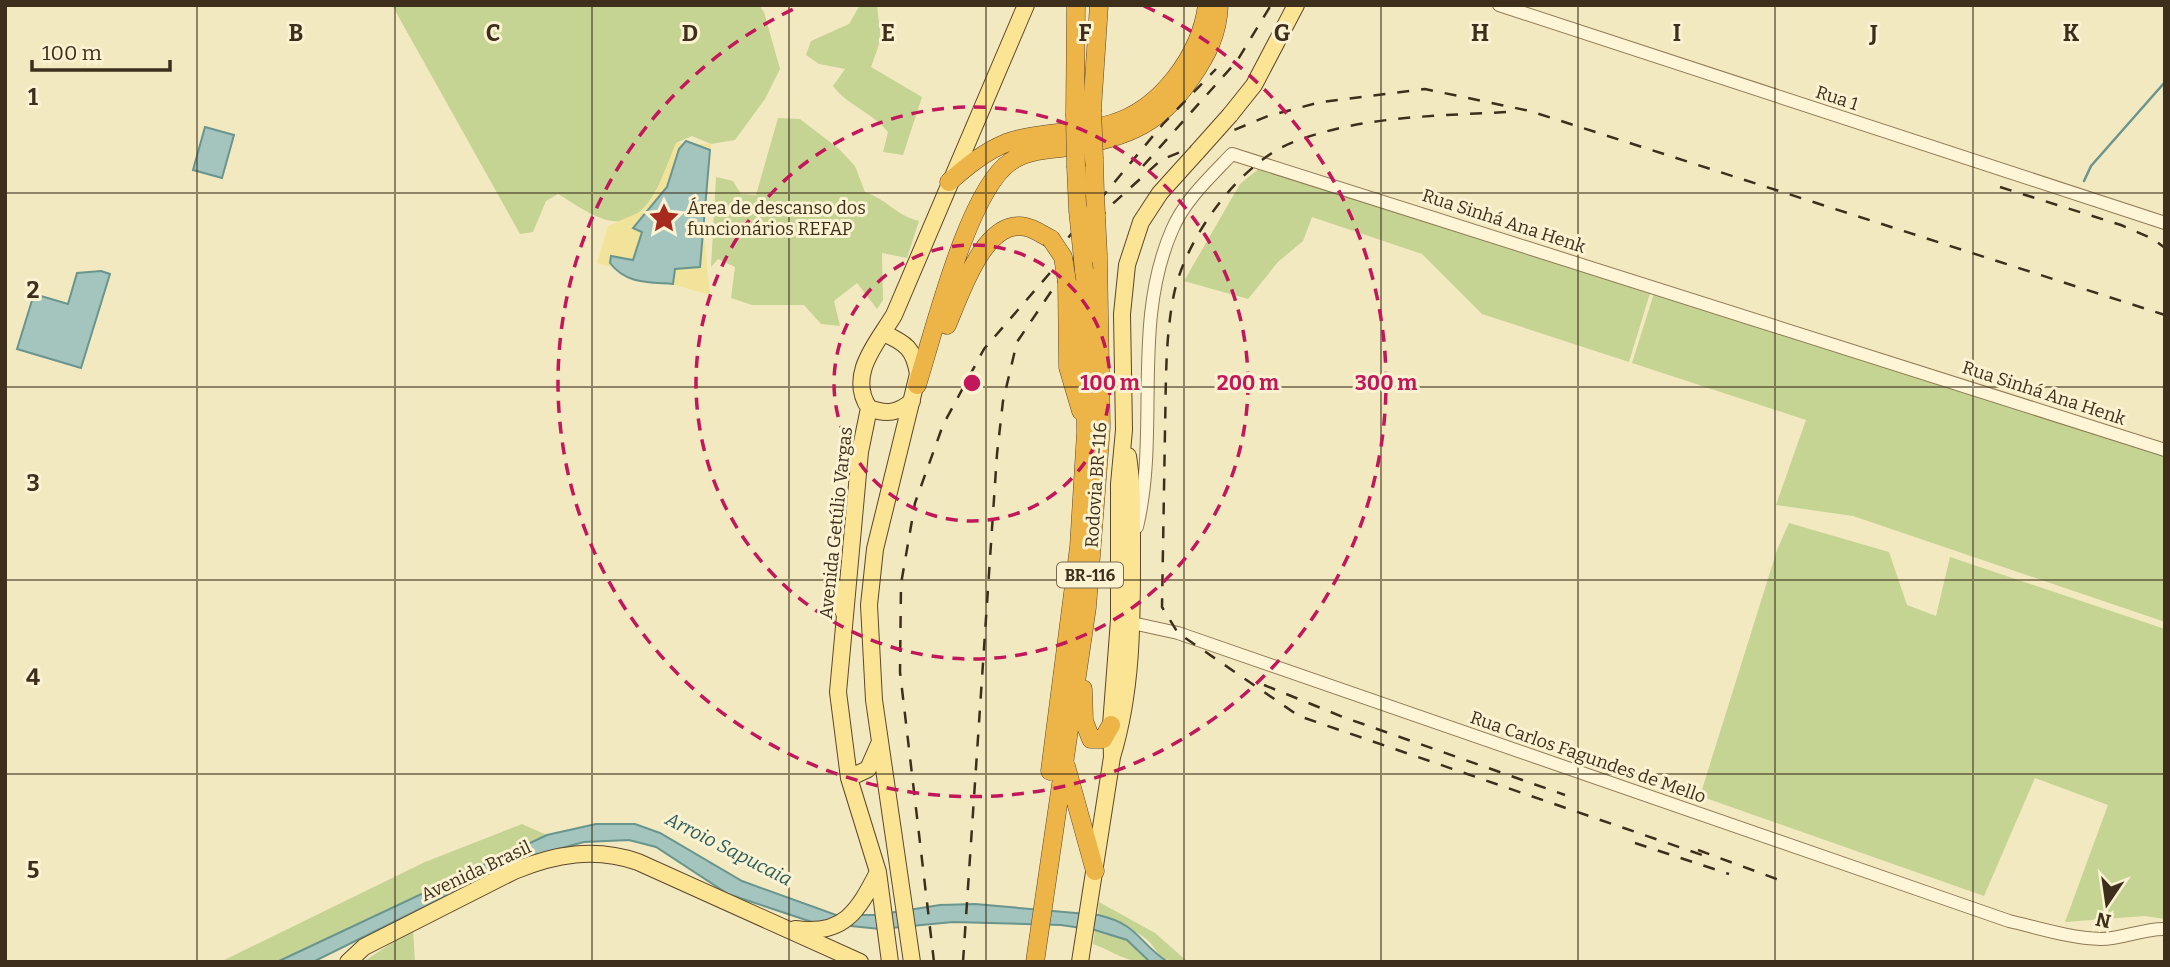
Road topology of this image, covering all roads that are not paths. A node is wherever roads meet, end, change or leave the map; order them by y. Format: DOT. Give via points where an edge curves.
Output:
graph roads {
  1 [pos="1026,5"];
  2 [pos="1076,5"];
  3 [pos="1100,5"];
  4 [pos="1108,5"];
  5 [pos="1207,5"];
  6 [pos="1219,5"];
  7 [pos="1296,5"];
  8 [pos="1499,5"];
  9 [pos="1096,61"];
  10 [pos="1084,112"];
  11 [pos="949,182"];
  12 [pos="2165,223"];
  13 [pos="883,333"];
  14 [pos="915,393"];
  15 [pos="869,408"];
  16 [pos="1086,432"];
  17 [pos="2165,450"];
  18 [pos="1125,548"];
  19 [pos="832,583"];
  20 [pos="845,617"];
  21 [pos="1126,622"];
  22 [pos="1083,639"];
  23 [pos="1111,725"];
  24 [pos="880,742"];
  25 [pos="1112,757"];
  26 [pos="1064,759"];
  27 [pos="849,779"];
  28 [pos="1095,871"];
  29 [pos="878,872"];
  30 [pos="1040,891"];
  31 [pos="785,928"];
  32 [pos="2165,929"];
  33 [pos="911,951"];
  34 [pos="1031,953"];
  35 [pos="1081,955"];
  36 [pos="890,957"];
  37 [pos="348,962"];
  38 [pos="860,962"];
  1 -- 11 [label="main road, Avenida Getúlio Vargas"];
  2 -- 10 [label="highway, Rodovia BR-116 / BR-116"];
  3 -- 9 [label="highway, Rodovia BR-116 / BR-116"];
  4 -- 9 [label="highway, BR-116"];
  5 -- 11 [label="highway" via="1204,28 1186,64 1135,114 1112,124 1006,143 974,160"];
  6 -- 14 [label="highway" via="1218,29 1206,57 1175,102 1143,128 1115,138 1034,151 1011,161 989,183 971,218"];
  7 -- 18 [label="main road, bridge" via="1254,85 1160,193 1141,222 1127,265 1122,314 1124,429 1132,484"];
  8 -- 12 [label="street, Rua 1"];
  9 -- 10 [label="highway, Rodovia BR-116 / BR-116"];
  10 -- 16 [label="highway, Rodovia BR-116 / BR-116, bridge" via="1076,167 1084,270"];
  10 -- 22 [label="highway, Rodovia BR-116 / BR-116, bridge" via="1094,159 1101,427"];
  11 -- 13 [label="main road, Avenida Getúlio Vargas"];
  13 -- 14 [label="main road" via="906,343 912,351 918,374"];
  13 -- 15 [label="main road, Avenida Getúlio Vargas" via="862,370 863,398"];
  14 -- 15 [label="main road" via="901,410 891,413"];
  14 -- 16 [label="highway, BR-116, bridge" via="978,254 999,231 1025,226 1051,239 1063,257 1068,367"];
  14 -- 24 [label="main road" via="875,549 869,605"];
  15 -- 20 [label="main road, Avenida Getúlio Vargas" via="860,452"];
  16 -- 30 [label="highway, Rodovia BR-116 / BR-116" via="1079,547"];
  17 -- 18 [label="street, Rua Sinhá Ana Henk" via="1232,154 1198,190 1172,228 1157,274 1150,324 1145,493"];
  18 -- 21 [label="main road"];
  19 -- 20 [label="main road"];
  20 -- 27 [label="main road, Avenida Getúlio Vargas" via="838,692"];
  21 -- 23 [label="main road"];
  21 -- 25 [label="main road" via="1122,726"];
  21 -- 32 [label="street, Rua Carlos Fagundes de Mello" via="1178,633 2045,931 2098,939"];
  22 -- 23 [label="highway" via="1087,732 1098,741 1108,735"];
  22 -- 26 [label="highway, Rodovia BR-116 / BR-116"];
  23 -- 25 [label="main road"];
  24 -- 27 [label="main road" via="868,769"];
  24 -- 33 [label="main road"];
  25 -- 28 [label="main road"];
  26 -- 28 [label="highway, BR-116"];
  26 -- 30 [label="highway, Rodovia BR-116 / BR-116"];
  27 -- 29 [label="main road, Avenida Getúlio Vargas"];
  28 -- 35 [label="main road"];
  29 -- 31 [label="main road, Avenida Brasil" via="860,907 842,922 810,931"];
  29 -- 36 [label="main road, Avenida Getúlio Vargas"];
  30 -- 34 [label="highway, Rodovia BR-116 / BR-116"];
  31 -- 37 [label="main road, Avenida Brasil" via="638,862 582,853 514,871 364,947"];
  31 -- 38 [label="main road, Avenida Brasil"];
  33 -- 36 [label="main road"];
}
